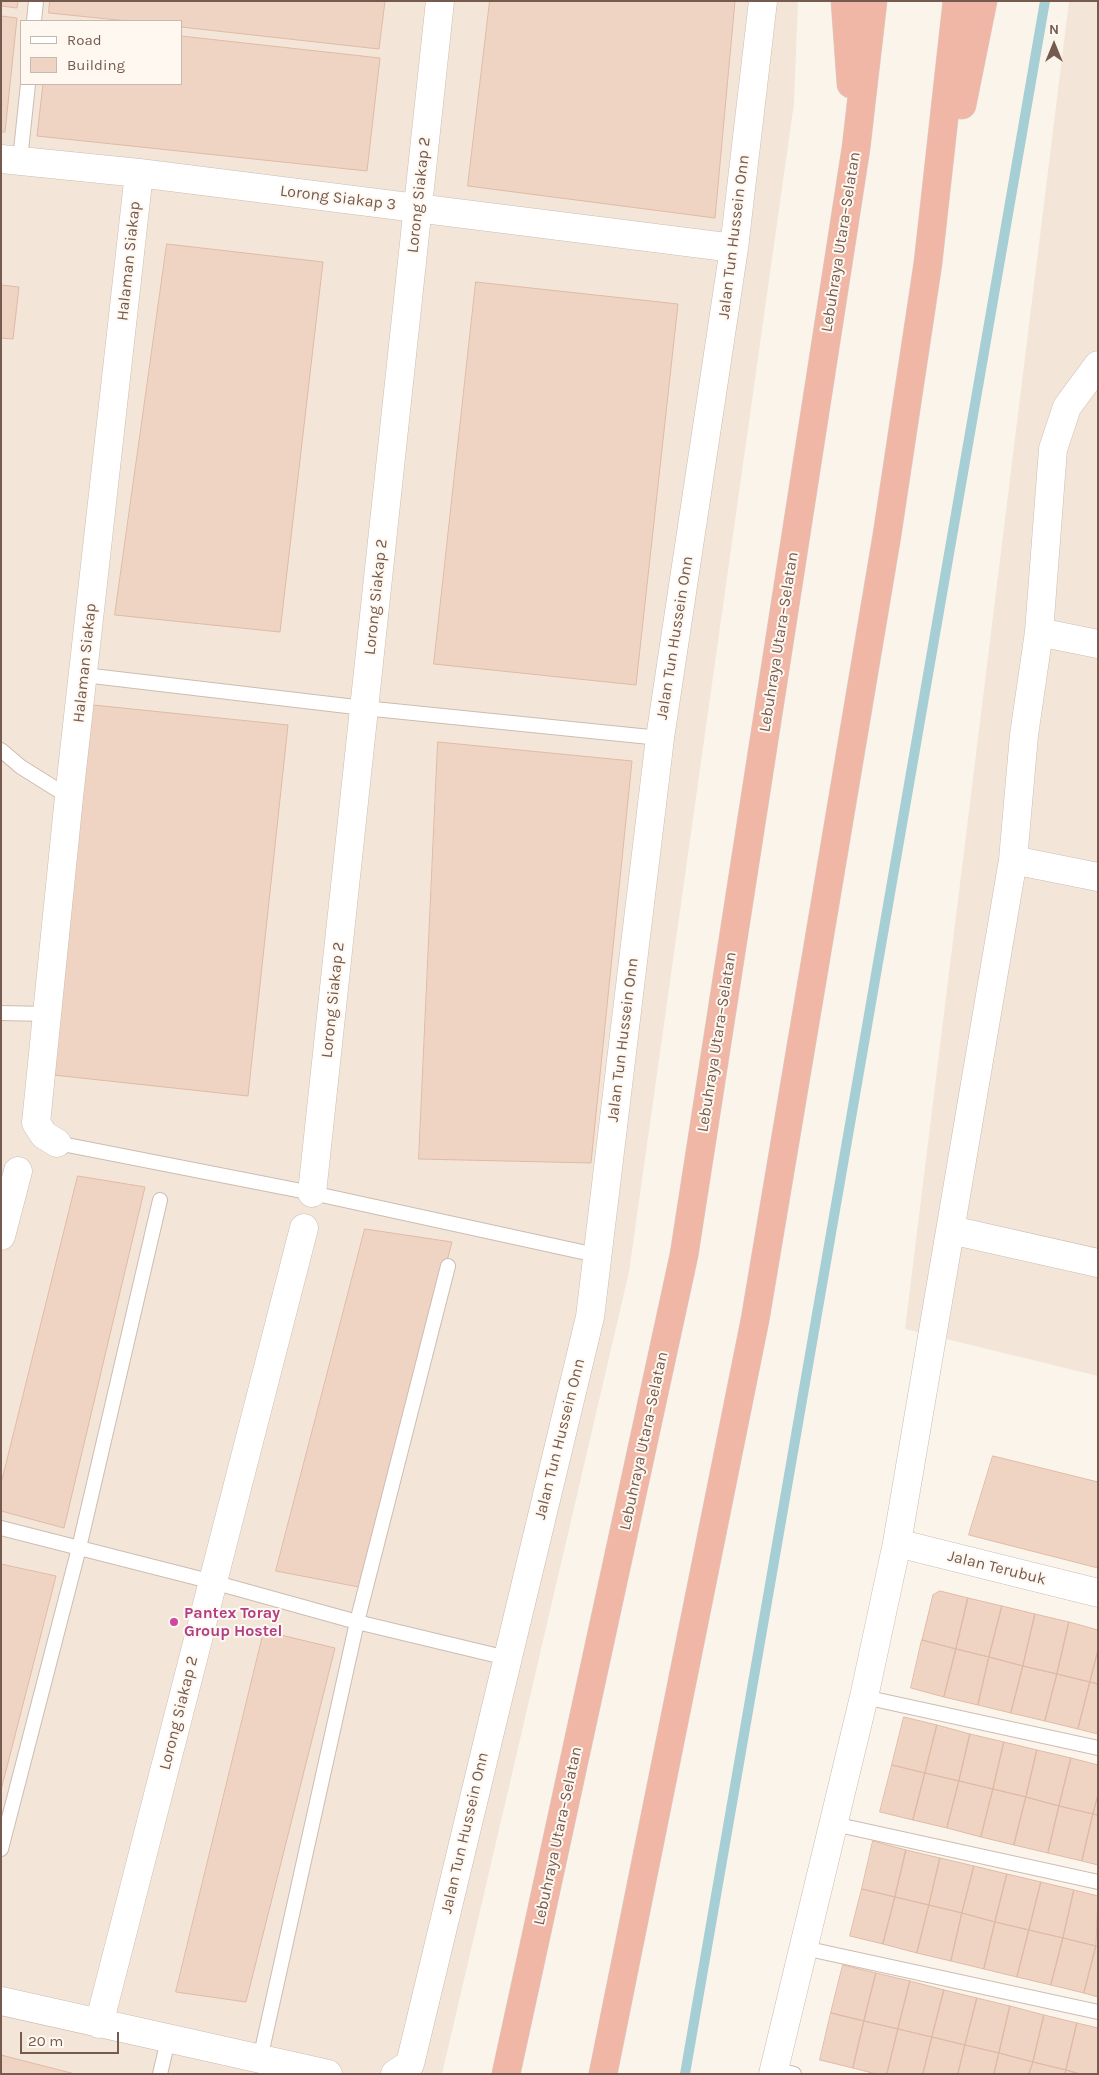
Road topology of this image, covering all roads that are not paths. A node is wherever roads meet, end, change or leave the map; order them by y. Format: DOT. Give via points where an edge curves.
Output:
graph roads {
  1 [pos="36,1"];
  2 [pos="440,1"];
  3 [pos="763,1"];
  4 [pos="845,1"];
  5 [pos="873,1"];
  6 [pos="957,1"];
  7 [pos="983,1"];
  8 [pos="34,20"];
  9 [pos="28,85"];
  10 [pos="856,148"];
  11 [pos="10,160"];
  12 [pos="139,173"];
  13 [pos="418,208"];
  14 [pos="734,248"];
  15 [pos="928,263"];
  16 [pos="1096,366"];
  17 [pos="1039,632"];
  18 [pos="1098,644"];
  19 [pos="84,674"];
  20 [pos="364,708"];
  21 [pos="660,738"];
  22 [pos="1,750"];
  23 [pos="69,797"];
  24 [pos="1013,860"];
  25 [pos="1098,877"];
  26 [pos="1,1013"];
  27 [pos="46,1014"];
  28 [pos="57,1143"];
  29 [pos="18,1171"];
  30 [pos="312,1193"];
  31 [pos="160,1200"];
  32 [pos="304,1228"];
  33 [pos="951,1230"];
  34 [pos="1,1236"];
  35 [pos="596,1255"];
  36 [pos="1098,1263"];
  37 [pos="448,1266"];
  38 [pos="1,1528"];
  39 [pos="897,1544"];
  40 [pos="79,1548"];
  41 [pos="213,1582"];
  42 [pos="1098,1593"];
  43 [pos="356,1622"];
  44 [pos="507,1658"];
  45 [pos="864,1696"];
  46 [pos="1098,1748"];
  47 [pos="834,1824"];
  48 [pos="1,1849"];
  49 [pos="1098,1882"];
  50 [pos="804,1948"];
  51 [pos="1,2002"];
  52 [pos="1098,2012"];
  53 [pos="99,2024"];
  54 [pos="168,2040"];
  55 [pos="260,2059"];
  56 [pos="402,2069"];
  57 [pos="781,2072"];
  58 [pos="160,2074"];
  59 [pos="328,2074"];
  60 [pos="506,2074"];
  61 [pos="603,2074"];
  1 -- 8 [label="lane"];
  2 -- 13 [label="street, Lorong Siakap 2"];
  3 -- 14 [label="street, Jalan Tun Hussein Onn"];
  4 -- 10 [label="highway"];
  5 -- 10 [label="highway, Lebuhraya Utara–Selatan"];
  6 -- 15 [label="highway"];
  7 -- 15 [label="highway"];
  9 -- 11 [label="lane"];
  10 -- 60 [label="highway, Lebuhraya Utara–Selatan" via="684,1255"];
  11 -- 12 [label="street, Lorong Siakap 3"];
  12 -- 13 [label="street, Lorong Siakap 3"];
  12 -- 19 [label="street, Halaman Siakap"];
  13 -- 14 [label="street, Lorong Siakap 3"];
  13 -- 20 [label="street, Lorong Siakap 2"];
  14 -- 21 [label="street, Jalan Tun Hussein Onn"];
  15 -- 61 [label="highway" via="887,535 755,1320"];
  16 -- 17 [label="street" via="1067,406 1053,449"];
  17 -- 18 [label="street"];
  17 -- 24 [label="street" via="1024,735"];
  19 -- 20 [label="lane"];
  19 -- 23 [label="street, Halaman Siakap"];
  20 -- 21 [label="lane"];
  20 -- 30 [label="street, Lorong Siakap 2"];
  21 -- 35 [label="street, Jalan Tun Hussein Onn"];
  22 -- 23 [label="lane" via="21,767"];
  23 -- 27 [label="street, Halaman Siakap"];
  24 -- 25 [label="street"];
  24 -- 33 [label="street"];
  26 -- 27 [label="lane"];
  27 -- 28 [label="street, Halaman Siakap" via="36,1123 44,1135"];
  28 -- 30 [label="lane"];
  29 -- 34 [label="street"];
  30 -- 35 [label="lane"];
  31 -- 40 [label="lane"];
  32 -- 41 [label="street, Lorong Siakap 2"];
  33 -- 36 [label="street"];
  33 -- 39 [label="street"];
  35 -- 44 [label="street, Jalan Tun Hussein Onn" via="590,1317"];
  37 -- 43 [label="lane"];
  38 -- 40 [label="lane"];
  39 -- 42 [label="street, Jalan Terubuk"];
  39 -- 45 [label="street"];
  40 -- 41 [label="lane"];
  40 -- 48 [label="lane"];
  41 -- 43 [label="lane"];
  41 -- 53 [label="street, Lorong Siakap 2"];
  43 -- 44 [label="lane"];
  43 -- 55 [label="lane"];
  44 -- 56 [label="street, Jalan Tun Hussein Onn"];
  45 -- 46 [label="lane"];
  45 -- 47 [label="street"];
  47 -- 49 [label="lane"];
  47 -- 50 [label="street"];
  50 -- 52 [label="lane"];
  50 -- 57 [label="street"];
  51 -- 53 [label="street"];
  53 -- 54 [label="street"];
  54 -- 55 [label="street"];
  54 -- 58 [label="lane"];
  55 -- 59 [label="street"];
}
